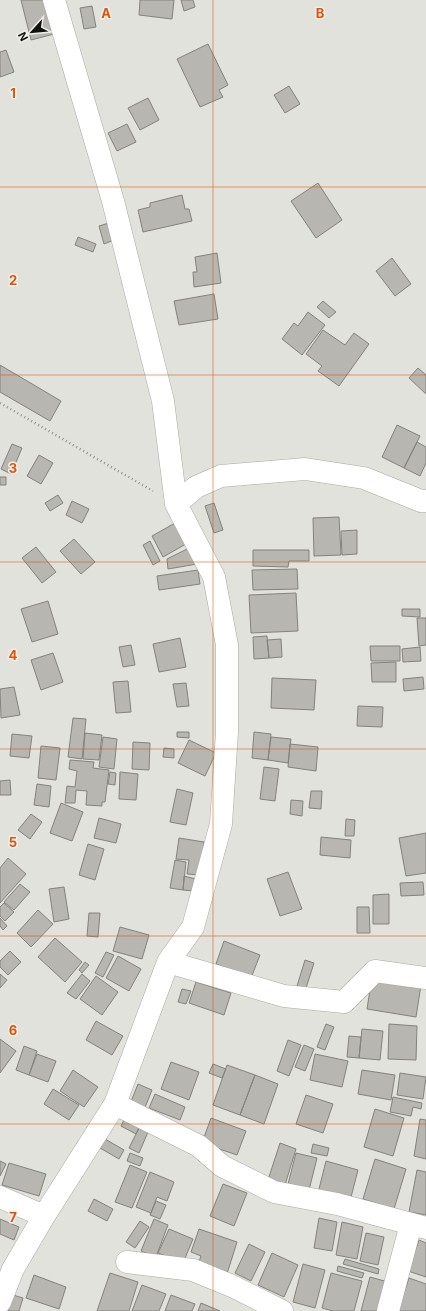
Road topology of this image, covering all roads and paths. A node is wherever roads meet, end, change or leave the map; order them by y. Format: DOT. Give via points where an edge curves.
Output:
graph roads {
  1 [pos="54,0"];
  2 [pos="0,403"];
  3 [pos="424,497"];
  4 [pos="176,504"];
  5 [pos="168,962"];
  6 [pos="426,978"];
  7 [pos="115,1104"];
  8 [pos="0,1197"];
  9 [pos="44,1216"];
  10 [pos="418,1226"];
  11 [pos="127,1262"];
  12 [pos="0,1302"];
  13 [pos="282,1311"];
  14 [pos="388,1311"];
  1 -- 4 [label="street" via="113,201 163,402"];
  2 -- 4 [label="path"];
  3 -- 4 [label="street" via="364,478 305,469 221,476 196,487"];
  4 -- 5 [label="street" via="214,577 227,645 228,732 221,824 192,927"];
  5 -- 6 [label="street" via="284,996 344,1002 375,971"];
  5 -- 7 [label="street"];
  7 -- 9 [label="street"];
  7 -- 10 [label="street" via="199,1146 222,1166 274,1192 337,1204"];
  8 -- 9 [label="street"];
  9 -- 12 [label="street" via="13,1270"];
  10 -- 14 [label="street"];
  11 -- 13 [label="street" via="193,1270"];
}
